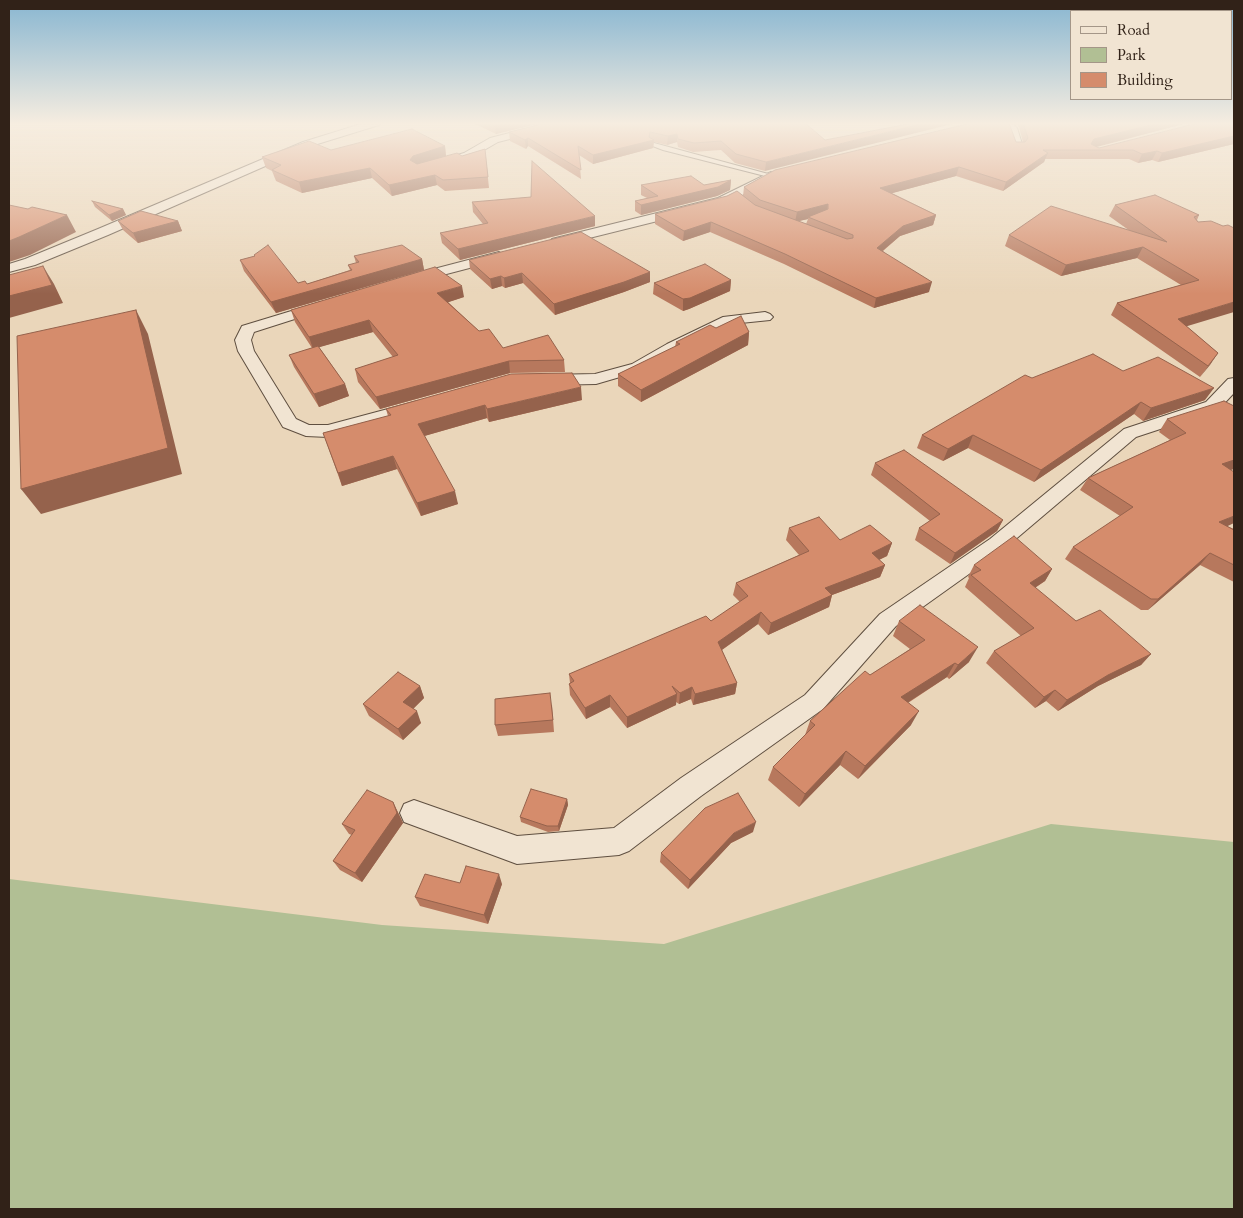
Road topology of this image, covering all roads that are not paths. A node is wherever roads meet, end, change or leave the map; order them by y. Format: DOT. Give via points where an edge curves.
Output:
graph roads {
  1 [pos="224,180"];
  2 [pos="762,180"];
  3 [pos="545,244"];
  4 [pos="509,253"];
  5 [pos="9,268"];
  6 [pos="398,283"];
  7 [pos="332,303"];
  8 [pos="765,318"];
  9 [pos="534,380"];
  10 [pos="1234,383"];
  11 [pos="434,402"];
  12 [pos="414,813"];
  1 -- 5 [label="street"];
  2 -- 3 [label="street" via="739,197"];
  4 -- 6 [label="street"];
  7 -- 11 [label="street" via="247,329 243,340 246,351 289,423 306,430 328,431"];
  8 -- 9 [label="street" via="728,320 638,368 596,379"];
  10 -- 12 [label="street" via="1215,408 1130,433 997,544 888,620 814,702 619,841 517,850"];
}
